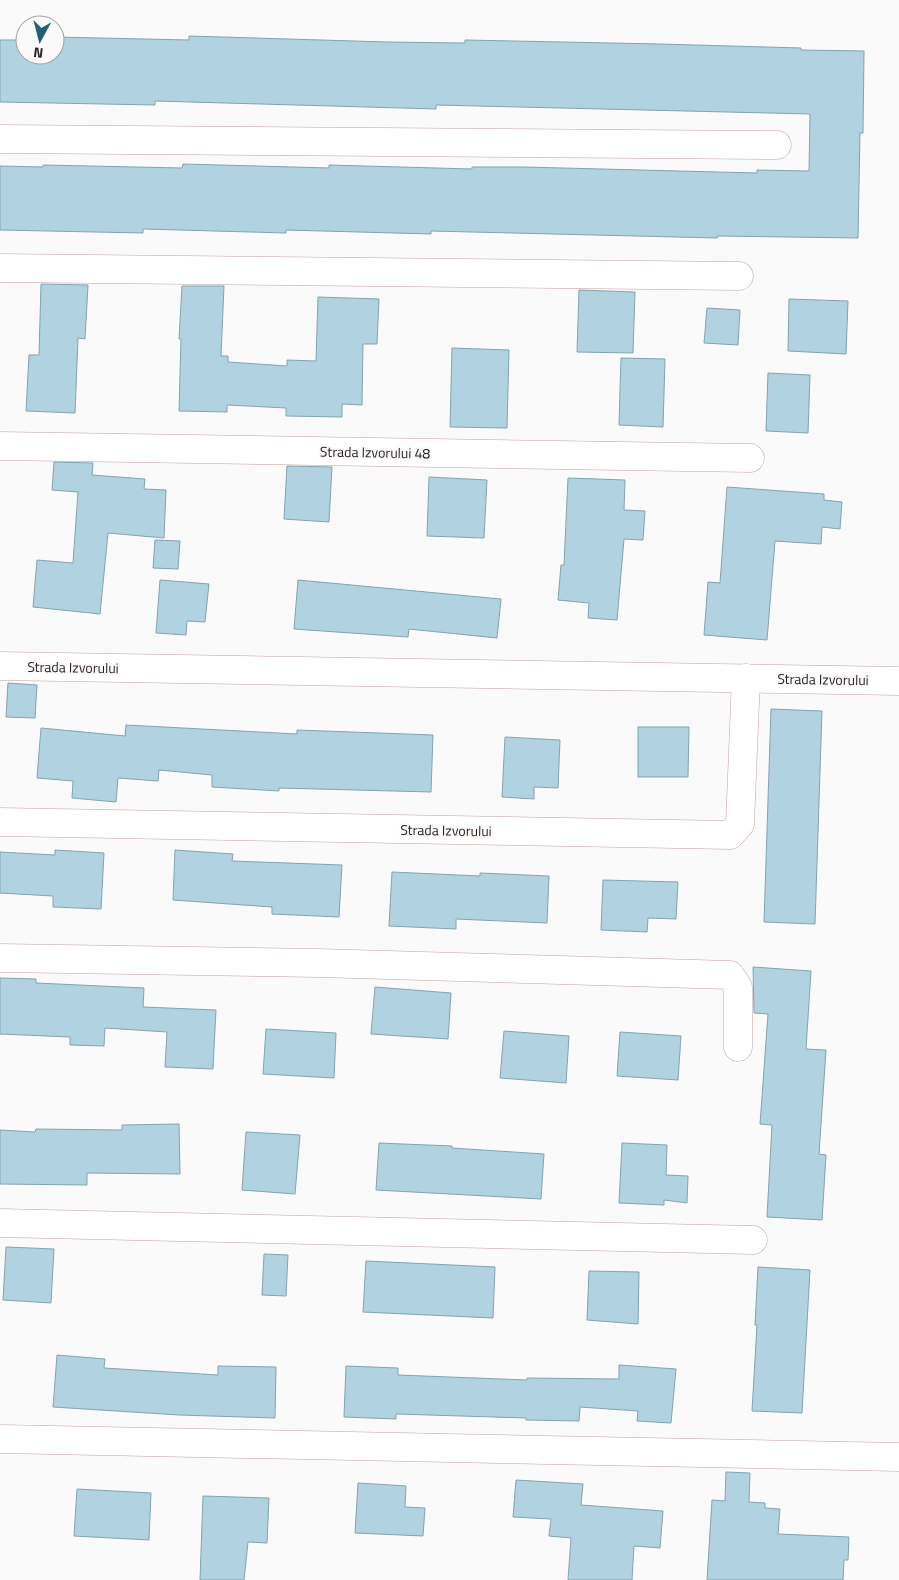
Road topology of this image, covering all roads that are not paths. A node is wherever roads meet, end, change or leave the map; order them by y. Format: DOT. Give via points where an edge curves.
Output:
graph roads {
  1 [pos="0,139"];
  2 [pos="777,145"];
  3 [pos="0,268"];
  4 [pos="740,276"];
  5 [pos="0,446"];
  6 [pos="750,458"];
  7 [pos="0,666"];
  8 [pos="746,678"];
  9 [pos="899,680"];
  10 [pos="0,822"];
  11 [pos="0,958"];
  12 [pos="738,1047"];
  13 [pos="0,1223"];
  14 [pos="753,1240"];
  15 [pos="0,1439"];
  16 [pos="899,1457"];
  1 -- 2 [label="street"];
  3 -- 4 [label="street"];
  5 -- 6 [label="street, Strada Izvorului 48"];
  7 -- 8 [label="street, Strada Izvorului"];
  8 -- 9 [label="street, Strada Izvorului"];
  8 -- 10 [label="street, Strada Izvorului" via="740,824 730,835"];
  11 -- 12 [label="street" via="730,974 738,987"];
  13 -- 14 [label="street"];
  15 -- 16 [label="street"];
}
